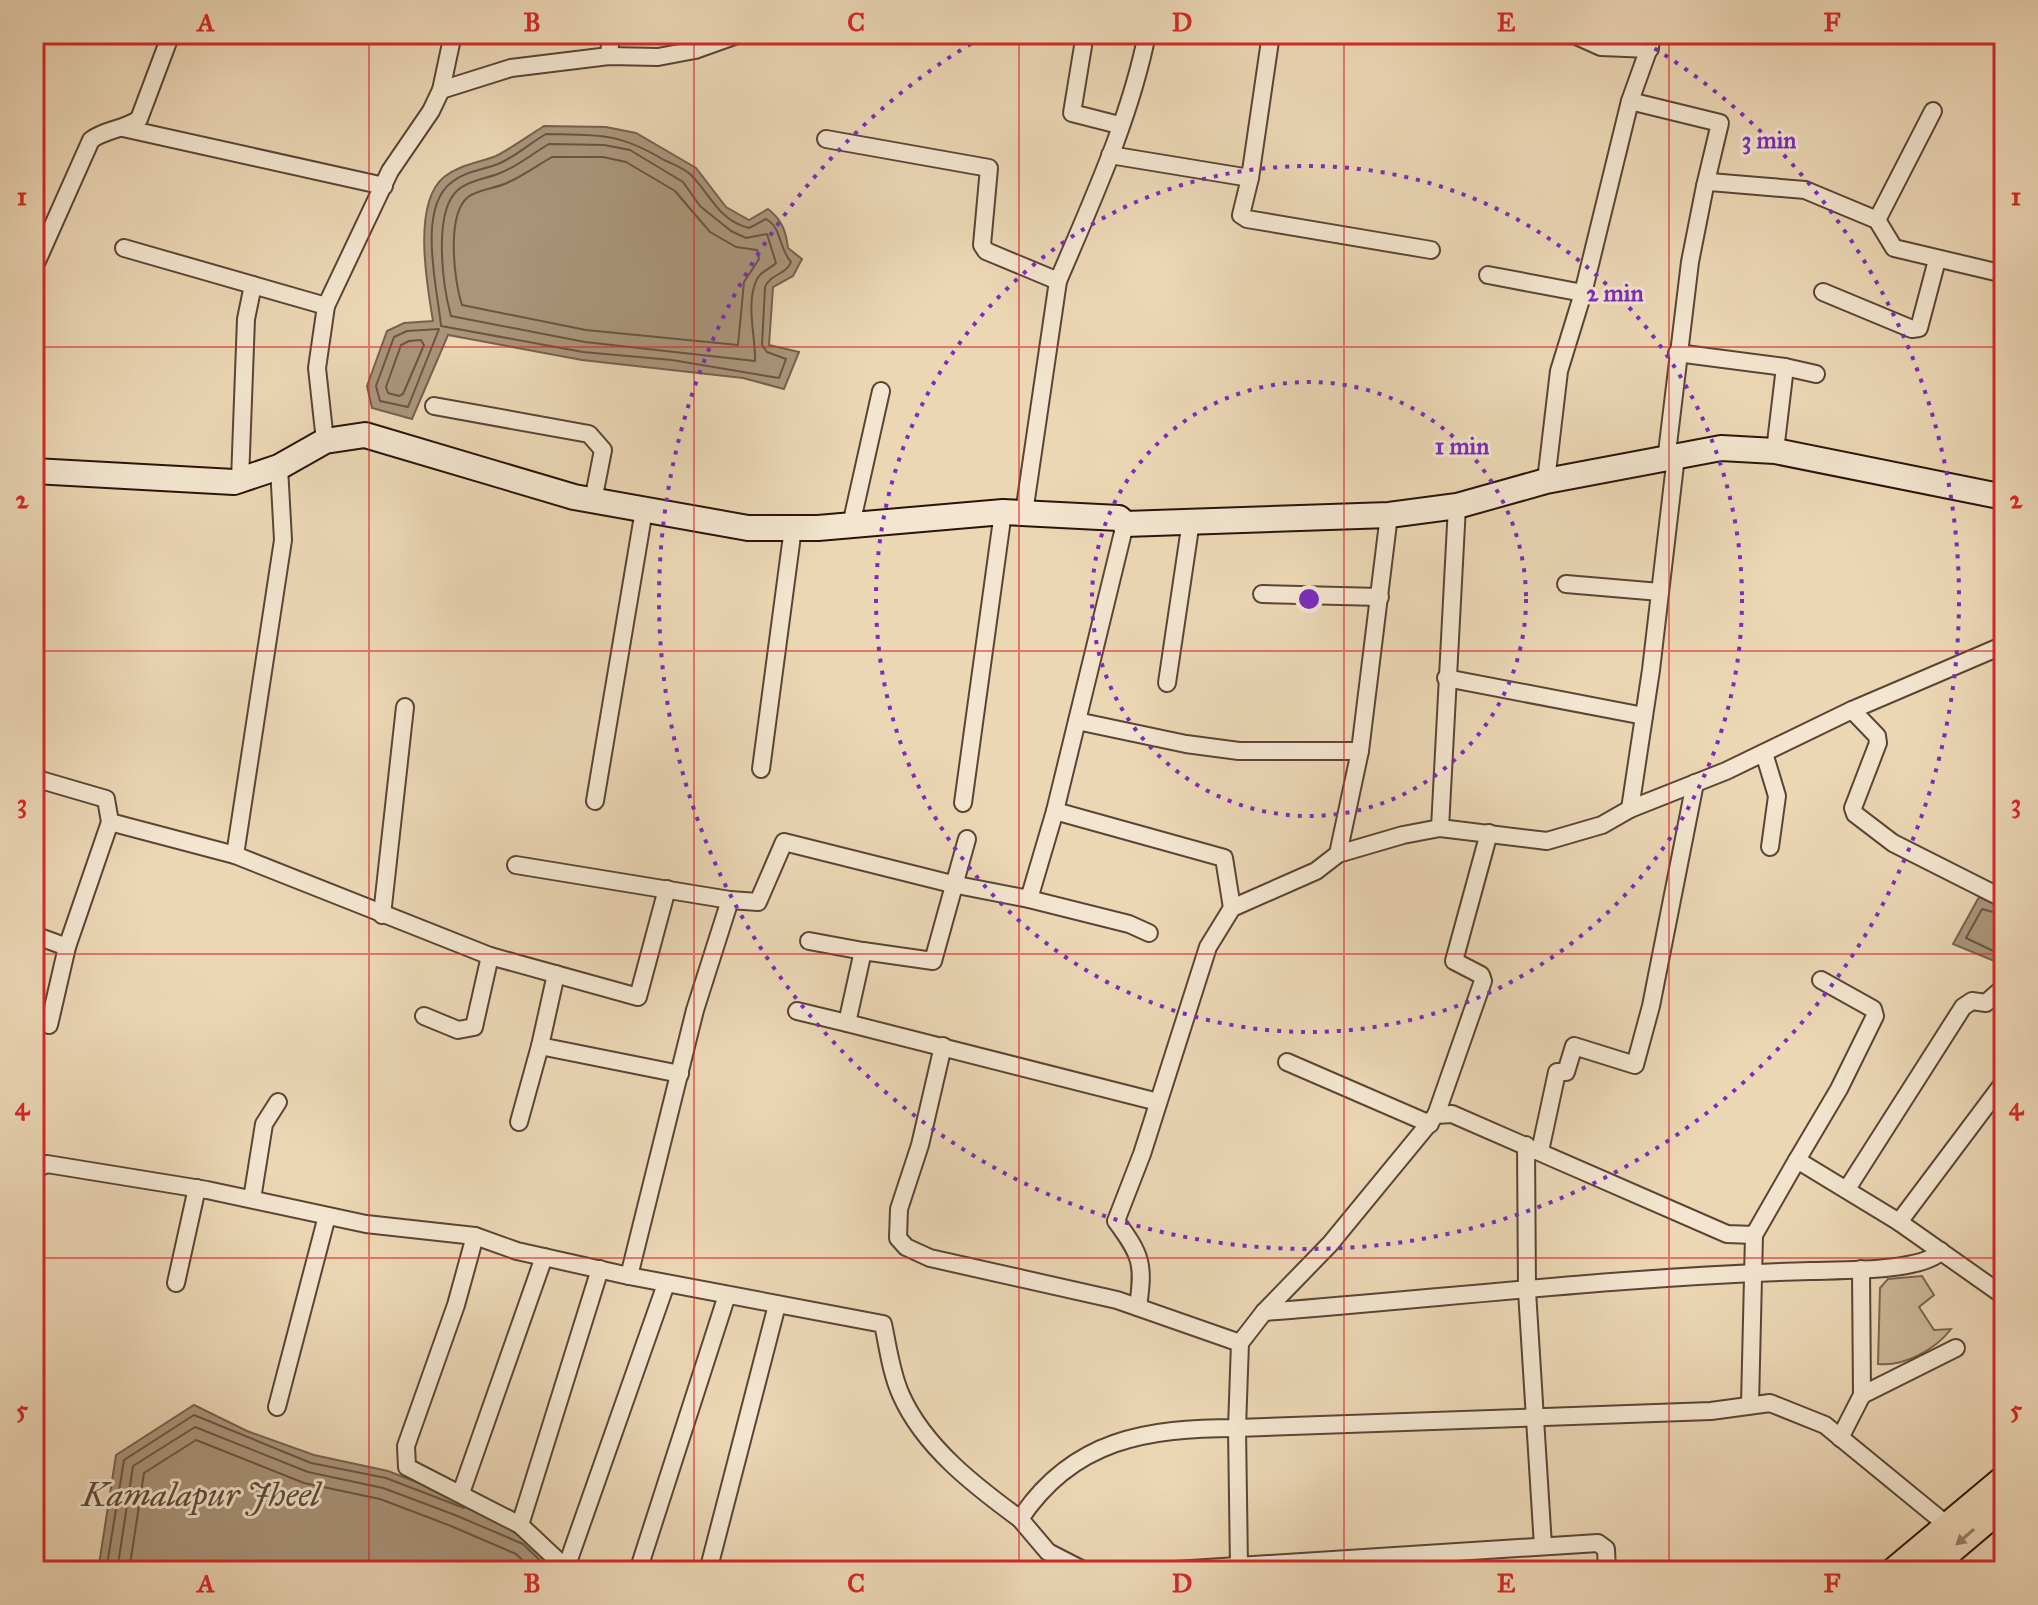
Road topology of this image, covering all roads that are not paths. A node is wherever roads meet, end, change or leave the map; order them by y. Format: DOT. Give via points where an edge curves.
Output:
graph roads {
  1 [pos="171,34"];
  2 [pos="453,34"];
  3 [pos="611,34"];
  4 [pos="740,34"];
  5 [pos="1085,34"];
  6 [pos="1147,34"];
  7 [pos="1271,34"];
  8 [pos="1572,34"];
  9 [pos="1652,42"];
  10 [pos="609,56"];
  11 [pos="441,90"];
  12 [pos="1630,101"];
  13 [pos="1933,111"];
  14 [pos="1119,125"];
  15 [pos="123,128"];
  16 [pos="826,139"];
  17 [pos="1110,155"];
  18 [pos="1250,178"];
  19 [pos="384,186"];
  20 [pos="1705,186"];
  21 [pos="1877,220"];
  22 [pos="124,248"];
  23 [pos="1431,250"];
  24 [pos="1937,260"];
  25 [pos="34,268"];
  26 [pos="2004,274"];
  27 [pos="1488,275"];
  28 [pos="1058,281"];
  29 [pos="253,285"];
  30 [pos="1823,292"];
  31 [pos="1583,293"];
  32 [pos="326,306"];
  33 [pos="1677,353"];
  34 [pos="1785,367"];
  35 [pos="1816,374"];
  36 [pos="881,391"];
  37 [pos="434,406"];
  38 [pos="325,441"];
  39 [pos="1775,451"];
  40 [pos="1671,458"];
  41 [pos="279,467"];
  42 [pos="34,471"];
  43 [pos="240,480"];
  44 [pos="1546,481"];
  45 [pos="2004,497"];
  46 [pos="593,501"];
  47 [pos="1457,506"];
  48 [pos="644,510"];
  49 [pos="1013,513"];
  50 [pos="1389,515"];
  51 [pos="1191,521"];
  52 [pos="1125,524"];
  53 [pos="851,525"];
  54 [pos="793,528"];
  55 [pos="1566,584"];
  56 [pos="1660,592"];
  57 [pos="1262,594"];
  58 [pos="1380,597"];
  59 [pos="2004,645"];
  60 [pos="1446,678"];
  61 [pos="1167,683"];
  62 [pos="405,707"];
  63 [pos="1852,710"];
  64 [pos="1644,716"];
  65 [pos="1077,721"];
  66 [pos="1360,751"];
  67 [pos="1764,753"];
  68 [pos="761,769"];
  69 [pos="34,778"];
  70 [pos="1695,783"];
  71 [pos="595,801"];
  72 [pos="963,803"];
  73 [pos="1630,809"];
  74 [pos="1055,811"];
  75 [pos="110,822"];
  76 [pos="1440,828"];
  77 [pos="1489,833"];
  78 [pos="967,839"];
  79 [pos="1770,847"];
  80 [pos="1338,854"];
  81 [pos="235,855"];
  82 [pos="516,865"];
  83 [pos="952,884"];
  84 [pos="667,889"];
  85 [pos="1029,899"];
  86 [pos="2004,899"];
  87 [pos="730,900"];
  88 [pos="1232,908"];
  89 [pos="382,915"];
  90 [pos="1149,933"];
  91 [pos="34,935"];
  92 [pos="809,941"];
  93 [pos="67,947"];
  94 [pos="863,951"];
  95 [pos="490,956"];
  96 [pos="556,974"];
  97 [pos="1821,980"];
  98 [pos="2004,987"];
  99 [pos="797,1011"];
  100 [pos="424,1016"];
  101 [pos="847,1023"];
  102 [pos="49,1025"];
  103 [pos="540,1046"];
  104 [pos="943,1046"];
  105 [pos="1287,1062"];
  106 [pos="680,1074"];
  107 [pos="2004,1082"];
  108 [pos="278,1102"];
  109 [pos="1158,1102"];
  110 [pos="1433,1119"];
  111 [pos="519,1122"];
  112 [pos="1533,1148"];
  113 [pos="1797,1160"];
  114 [pos="34,1170"];
  115 [pos="197,1188"];
  116 [pos="1847,1189"];
  117 [pos="252,1199"];
  118 [pos="327,1216"];
  119 [pos="1899,1222"];
  120 [pos="1754,1235"];
  121 [pos="475,1236"];
  122 [pos="1941,1251"];
  123 [pos="544,1257"];
  124 [pos="600,1269"];
  125 [pos="1861,1269"];
  126 [pos="1756,1272"];
  127 [pos="629,1276"];
  128 [pos="176,1283"];
  129 [pos="666,1284"];
  130 [pos="1527,1291"];
  131 [pos="727,1295"];
  132 [pos="2004,1296"];
  133 [pos="777,1305"];
  134 [pos="1138,1307"];
  135 [pos="1264,1312"];
  136 [pos="1240,1343"];
  137 [pos="1956,1348"];
  138 [pos="1862,1395"];
  139 [pos="1750,1405"];
  140 [pos="277,1407"];
  141 [pos="1537,1415"];
  142 [pos="1237,1428"];
  143 [pos="1840,1438"];
  144 [pos="2004,1479"];
  145 [pos="461,1493"];
  146 [pos="2004,1505"];
  147 [pos="1020,1519"];
  148 [pos="520,1525"];
  149 [pos="1947,1525"];
  150 [pos="1543,1546"];
  151 [pos="1239,1567"];
  152 [pos="568,1570"];
  153 [pos="638,1571"];
  154 [pos="708,1571"];
  155 [pos="1085,1571"];
  156 [pos="1160,1571"];
  157 [pos="1607,1571"];
  158 [pos="1894,1571"];
  159 [pos="1926,1571"];
  1 -- 15 [label="street" via="139,119"];
  2 -- 11 [label="street"];
  3 -- 10 [label="street"];
  4 -- 10 [label="street" via="658,57"];
  5 -- 14 [label="street" via="1072,113"];
  6 -- 14 [label="street"];
  7 -- 18 [label="street"];
  8 -- 9 [label="street" via="1601,47"];
  9 -- 12 [label="street"];
  10 -- 11 [label="street" via="511,68"];
  11 -- 19 [label="street"];
  12 -- 20 [label="street" via="1720,123"];
  12 -- 31 [label="street"];
  13 -- 21 [label="street"];
  14 -- 17 [label="street"];
  15 -- 19 [label="street"];
  15 -- 25 [label="street" via="91,140"];
  16 -- 28 [label="street" via="989,168 982,245"];
  17 -- 18 [label="street"];
  17 -- 28 [label="street"];
  18 -- 23 [label="street" via="1241,209 1247,219"];
  19 -- 32 [label="street"];
  20 -- 21 [label="street" via="1716,181 1805,190"];
  20 -- 33 [label="street"];
  21 -- 24 [label="street" via="1894,248"];
  22 -- 29 [label="street"];
  24 -- 26 [label="street"];
  24 -- 30 [label="street" via="1919,328"];
  27 -- 31 [label="street"];
  28 -- 49 [label="street"];
  29 -- 32 [label="street"];
  29 -- 43 [label="street" via="246,319"];
  31 -- 44 [label="street" via="1559,371"];
  32 -- 38 [label="street" via="317,368"];
  33 -- 34 [label="street"];
  33 -- 40 [label="street"];
  34 -- 35 [label="street"];
  34 -- 39 [label="street"];
  36 -- 53 [label="street"];
  37 -- 46 [label="street" via="589,434 603,450"];
  38 -- 41 [label="street"];
  38 -- 46 [label="street" via="365,435"];
  39 -- 40 [label="street" via="1721,448"];
  39 -- 45 [label="street"];
  40 -- 44 [label="street"];
  40 -- 56 [label="street"];
  41 -- 43 [label="street"];
  41 -- 81 [label="street" via="283,540"];
  42 -- 43 [label="street"];
  44 -- 47 [label="street"];
  46 -- 48 [label="street"];
  47 -- 50 [label="street"];
  47 -- 60 [label="street"];
  48 -- 54 [label="street" via="748,528"];
  48 -- 71 [label="street"];
  49 -- 52 [label="street" via="1119,518"];
  49 -- 53 [label="street"];
  49 -- 72 [label="street"];
  50 -- 51 [label="street"];
  50 -- 58 [label="street"];
  51 -- 52 [label="street"];
  51 -- 61 [label="street"];
  52 -- 65 [label="street"];
  53 -- 54 [label="street"];
  54 -- 68 [label="street"];
  55 -- 56 [label="street"];
  56 -- 64 [label="street"];
  57 -- 58 [label="street"];
  58 -- 66 [label="street"];
  59 -- 63 [label="street"];
  60 -- 64 [label="street"];
  60 -- 76 [label="street"];
  62 -- 89 [label="street"];
  63 -- 67 [label="street"];
  63 -- 86 [label="street" via="1877,736 1855,814 1893,843"];
  64 -- 73 [label="street"];
  65 -- 66 [label="street" via="1239,751"];
  65 -- 74 [label="street"];
  66 -- 80 [label="street"];
  67 -- 70 [label="street"];
  67 -- 79 [label="street" via="1777,796"];
  69 -- 75 [label="street" via="106,799"];
  70 -- 73 [label="street"];
  70 -- 112 [label="street" via="1635,1065 1574,1046 1566,1072 1557,1072"];
  73 -- 77 [label="street" via="1602,825 1547,841"];
  74 -- 85 [label="street"];
  74 -- 88 [label="street" via="1224,858"];
  75 -- 81 [label="street"];
  75 -- 93 [label="street"];
  76 -- 77 [label="street"];
  76 -- 80 [label="street"];
  77 -- 110 [label="street" via="1454,961 1483,981"];
  78 -- 83 [label="street"];
  80 -- 88 [label="street" via="1316,871"];
  81 -- 89 [label="street"];
  82 -- 84 [label="street"];
  83 -- 85 [label="street"];
  83 -- 87 [label="street" via="784,842 758,902"];
  83 -- 94 [label="street" via="933,961"];
  84 -- 87 [label="street"];
  84 -- 96 [label="street" via="638,997"];
  85 -- 90 [label="street"];
  87 -- 106 [label="street"];
  88 -- 109 [label="street" via="1208,947"];
  89 -- 95 [label="street"];
  91 -- 93 [label="street"];
  92 -- 94 [label="street"];
  93 -- 102 [label="street"];
  94 -- 101 [label="street"];
  95 -- 96 [label="street"];
  95 -- 100 [label="street" via="474,1027 458,1030"];
  96 -- 103 [label="street"];
  97 -- 113 [label="street" via="1873,1009 1875,1016"];
  98 -- 116 [label="street" via="1986,1003 1972,1001 1963,1007"];
  99 -- 101 [label="street"];
  101 -- 104 [label="street"];
  103 -- 106 [label="street"];
  103 -- 111 [label="street"];
  104 -- 109 [label="street"];
  104 -- 134 [label="street" via="899,1209 898,1238 930,1258"];
  105 -- 110 [label="street"];
  106 -- 127 [label="street"];
  107 -- 119 [label="street"];
  108 -- 117 [label="street" via="264,1124"];
  109 -- 134 [label="street" via="1116,1221 1143,1268"];
  110 -- 112 [label="street" via="1452,1114"];
  110 -- 135 [label="street" via="1330,1244"];
  112 -- 120 [label="street" via="1727,1234"];
  112 -- 130 [label="street"];
  113 -- 116 [label="street"];
  113 -- 120 [label="street"];
  114 -- 115 [label="street" via="47,1164"];
  115 -- 117 [label="street"];
  115 -- 128 [label="street"];
  116 -- 119 [label="street"];
  117 -- 118 [label="street"];
  118 -- 121 [label="street"];
  118 -- 140 [label="street"];
  119 -- 122 [label="street"];
  120 -- 126 [label="street"];
  121 -- 123 [label="street"];
  121 -- 145 [label="street" via="405,1457 414,1473"];
  122 -- 125 [label="street" via="1930,1261"];
  122 -- 132 [label="street"];
  123 -- 124 [label="street"];
  123 -- 145 [label="street"];
  124 -- 127 [label="street"];
  124 -- 148 [label="street"];
  125 -- 126 [label="street"];
  125 -- 138 [label="street"];
  126 -- 130 [label="street"];
  126 -- 139 [label="street"];
  127 -- 129 [label="street"];
  129 -- 131 [label="street"];
  129 -- 152 [label="street"];
  130 -- 135 [label="street"];
  130 -- 141 [label="street"];
  131 -- 133 [label="street"];
  131 -- 153 [label="street"];
  133 -- 147 [label="street" via="883,1324 901,1396 929,1439"];
  133 -- 154 [label="street"];
  134 -- 136 [label="street"];
  135 -- 136 [label="street"];
  136 -- 142 [label="street"];
  137 -- 138 [label="street"];
  138 -- 143 [label="street"];
  139 -- 141 [label="street" via="1711,1411"];
  139 -- 143 [label="street" via="1770,1403 1825,1425"];
  141 -- 142 [label="street"];
  141 -- 150 [label="street"];
  142 -- 147 [label="street" via="1116,1440 1081,1456 1038,1491"];
  142 -- 151 [label="street"];
  143 -- 149 [label="street"];
  144 -- 149 [label="main road"];
  145 -- 148 [label="street"];
  146 -- 159 [label="main road, one-way"];
  147 -- 155 [label="street" via="1048,1552"];
  148 -- 152 [label="street"];
  149 -- 158 [label="main road"];
  150 -- 151 [label="street"];
  150 -- 157 [label="street" via="1598,1543 1606,1549"];
  151 -- 156 [label="street"];
}
